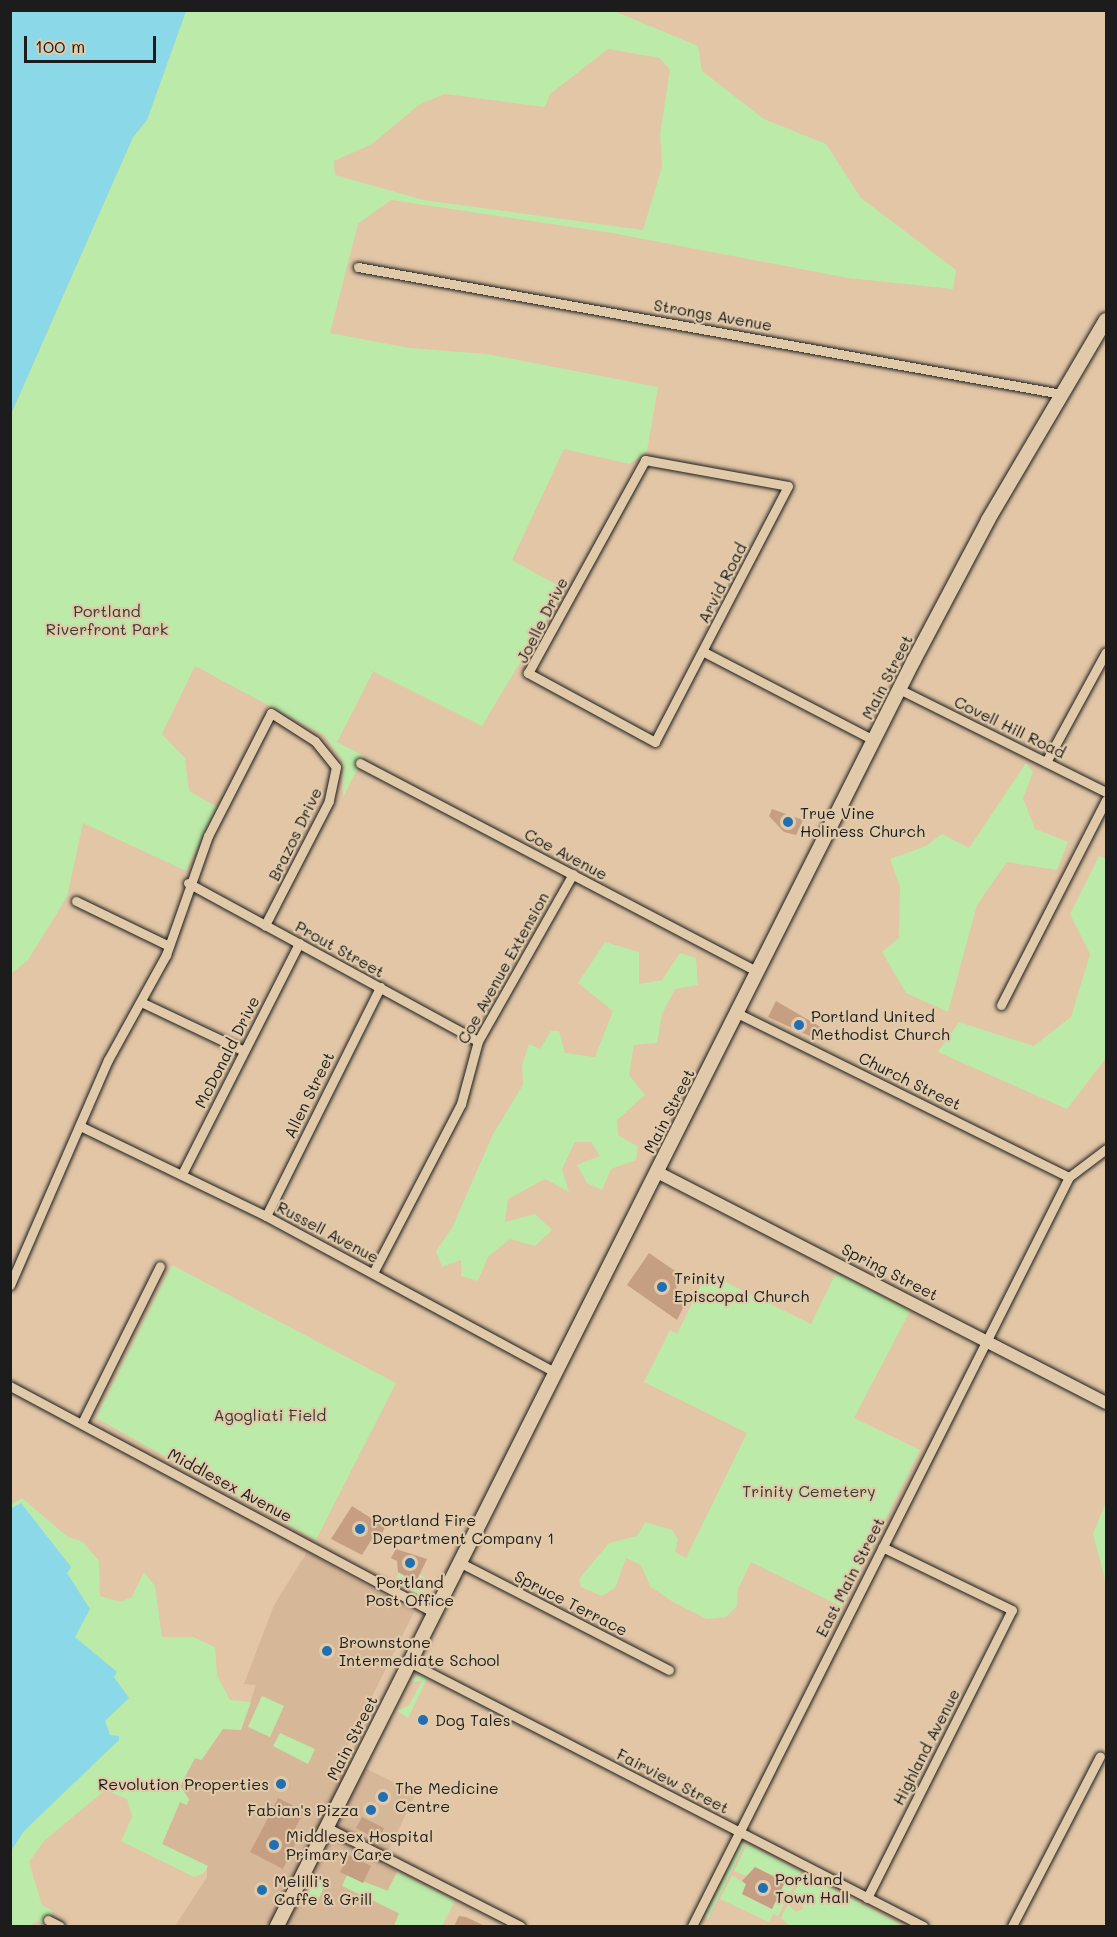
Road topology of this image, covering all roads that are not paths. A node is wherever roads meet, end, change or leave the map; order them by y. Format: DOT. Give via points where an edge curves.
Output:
graph roads {
  1 [pos="358,267"];
  2 [pos="1107,320"];
  3 [pos="1062,394"];
  4 [pos="645,460"];
  5 [pos="704,652"];
  6 [pos="1107,652"];
  7 [pos="899,689"];
  8 [pos="874,740"];
  9 [pos="1046,762"];
  10 [pos="360,763"];
  11 [pos="1107,792"];
  12 [pos="1107,800"];
  13 [pos="573,874"];
  14 [pos="188,883"];
  15 [pos="76,902"];
  16 [pos="266,925"];
  17 [pos="299,943"];
  18 [pos="169,946"];
  19 [pos="758,972"];
  20 [pos="380,987"];
  21 [pos="141,1002"];
  22 [pos="1001,1005"];
  23 [pos="737,1013"];
  24 [pos="478,1041"];
  25 [pos="244,1051"];
  26 [pos="82,1127"];
  27 [pos="1107,1149"];
  28 [pos="657,1172"];
  29 [pos="182,1174"];
  30 [pos="1069,1177"];
  31 [pos="266,1216"];
  32 [pos="160,1266"];
  33 [pos="373,1273"];
  34 [pos="10,1285"];
  35 [pos="986,1339"];
  36 [pos="555,1372"];
  37 [pos="10,1386"];
  38 [pos="1107,1402"];
  39 [pos="82,1423"];
  40 [pos="882,1547"];
  41 [pos="459,1562"];
  42 [pos="434,1611"];
  43 [pos="409,1662"];
  44 [pos="669,1670"];
  45 [pos="1101,1756"];
  46 [pos="326,1827"];
  47 [pos="740,1832"];
  48 [pos="867,1898"];
  49 [pos="48,1920"];
  50 [pos="60,1926"];
  51 [pos="278,1926"];
  52 [pos="520,1926"];
  53 [pos="692,1926"];
  54 [pos="923,1926"];
  55 [pos="1012,1926"];
  1 -- 3 [label="street, Strongs Avenue"];
  2 -- 3 [label="main road, Main Street"];
  3 -- 7 [label="main road, Main Street" via="988,520"];
  4 -- 5 [label="street, Arvid Road" via="788,486"];
  4 -- 5 [label="street, Joelle Drive" via="528,674 655,742"];
  5 -- 8 [label="street"];
  6 -- 9 [label="street"];
  7 -- 8 [label="main road, Main Street"];
  7 -- 9 [label="street, Covell Hill Road"];
  8 -- 19 [label="main road, Main Street"];
  9 -- 11 [label="street, Covell Hill Road"];
  10 -- 13 [label="street, Coe Avenue"];
  12 -- 22 [label="street"];
  13 -- 19 [label="street, Coe Avenue"];
  13 -- 24 [label="street, Coe Avenue Extension"];
  14 -- 16 [label="street, Prout Street"];
  14 -- 16 [label="street, Brazos Drive" via="271,713 315,741 336,767 330,801"];
  14 -- 18 [label="street"];
  15 -- 18 [label="street"];
  16 -- 17 [label="street, Prout Street"];
  17 -- 20 [label="street, Prout Street"];
  17 -- 25 [label="street, McDonald Drive"];
  18 -- 21 [label="street"];
  19 -- 23 [label="main road, Main Street"];
  20 -- 24 [label="street, Prout Street"];
  20 -- 31 [label="street, Allen Street"];
  21 -- 25 [label="street"];
  21 -- 26 [label="street" via="108,1060"];
  23 -- 28 [label="main road, Main Street"];
  23 -- 30 [label="street, Church Street"];
  24 -- 33 [label="street, Coe Avenue Extension" via="461,1104"];
  25 -- 29 [label="street, McDonald Drive"];
  26 -- 29 [label="street, Russell Avenue"];
  26 -- 34 [label="street"];
  27 -- 30 [label="street"];
  28 -- 35 [label="street, Spring Street"];
  28 -- 36 [label="main road, Main Street"];
  29 -- 31 [label="street, Russell Avenue"];
  30 -- 35 [label="street, East Main Street"];
  31 -- 33 [label="street, Russell Avenue"];
  32 -- 39 [label="street"];
  33 -- 36 [label="street, Russell Avenue"];
  35 -- 38 [label="street, Spring Street"];
  35 -- 40 [label="street, East Main Street"];
  36 -- 41 [label="main road, Main Street"];
  37 -- 39 [label="street, Middlesex Avenue"];
  39 -- 42 [label="street, Middlesex Avenue"];
  40 -- 47 [label="street, East Main Street"];
  40 -- 48 [label="street, Highland Avenue" via="1012,1610"];
  41 -- 42 [label="main road, Main Street"];
  41 -- 44 [label="street, Spruce Terrace"];
  42 -- 43 [label="main road, Main Street"];
  43 -- 46 [label="main road, Main Street"];
  43 -- 47 [label="street, Fairview Street"];
  45 -- 55 [label="street"];
  46 -- 51 [label="main road, Main Street"];
  46 -- 52 [label="street"];
  47 -- 48 [label="street, Fairview Street"];
  47 -- 53 [label="street, East Main Street"];
  48 -- 54 [label="street, Fairview Street"];
  49 -- 50 [label="street"];
}
